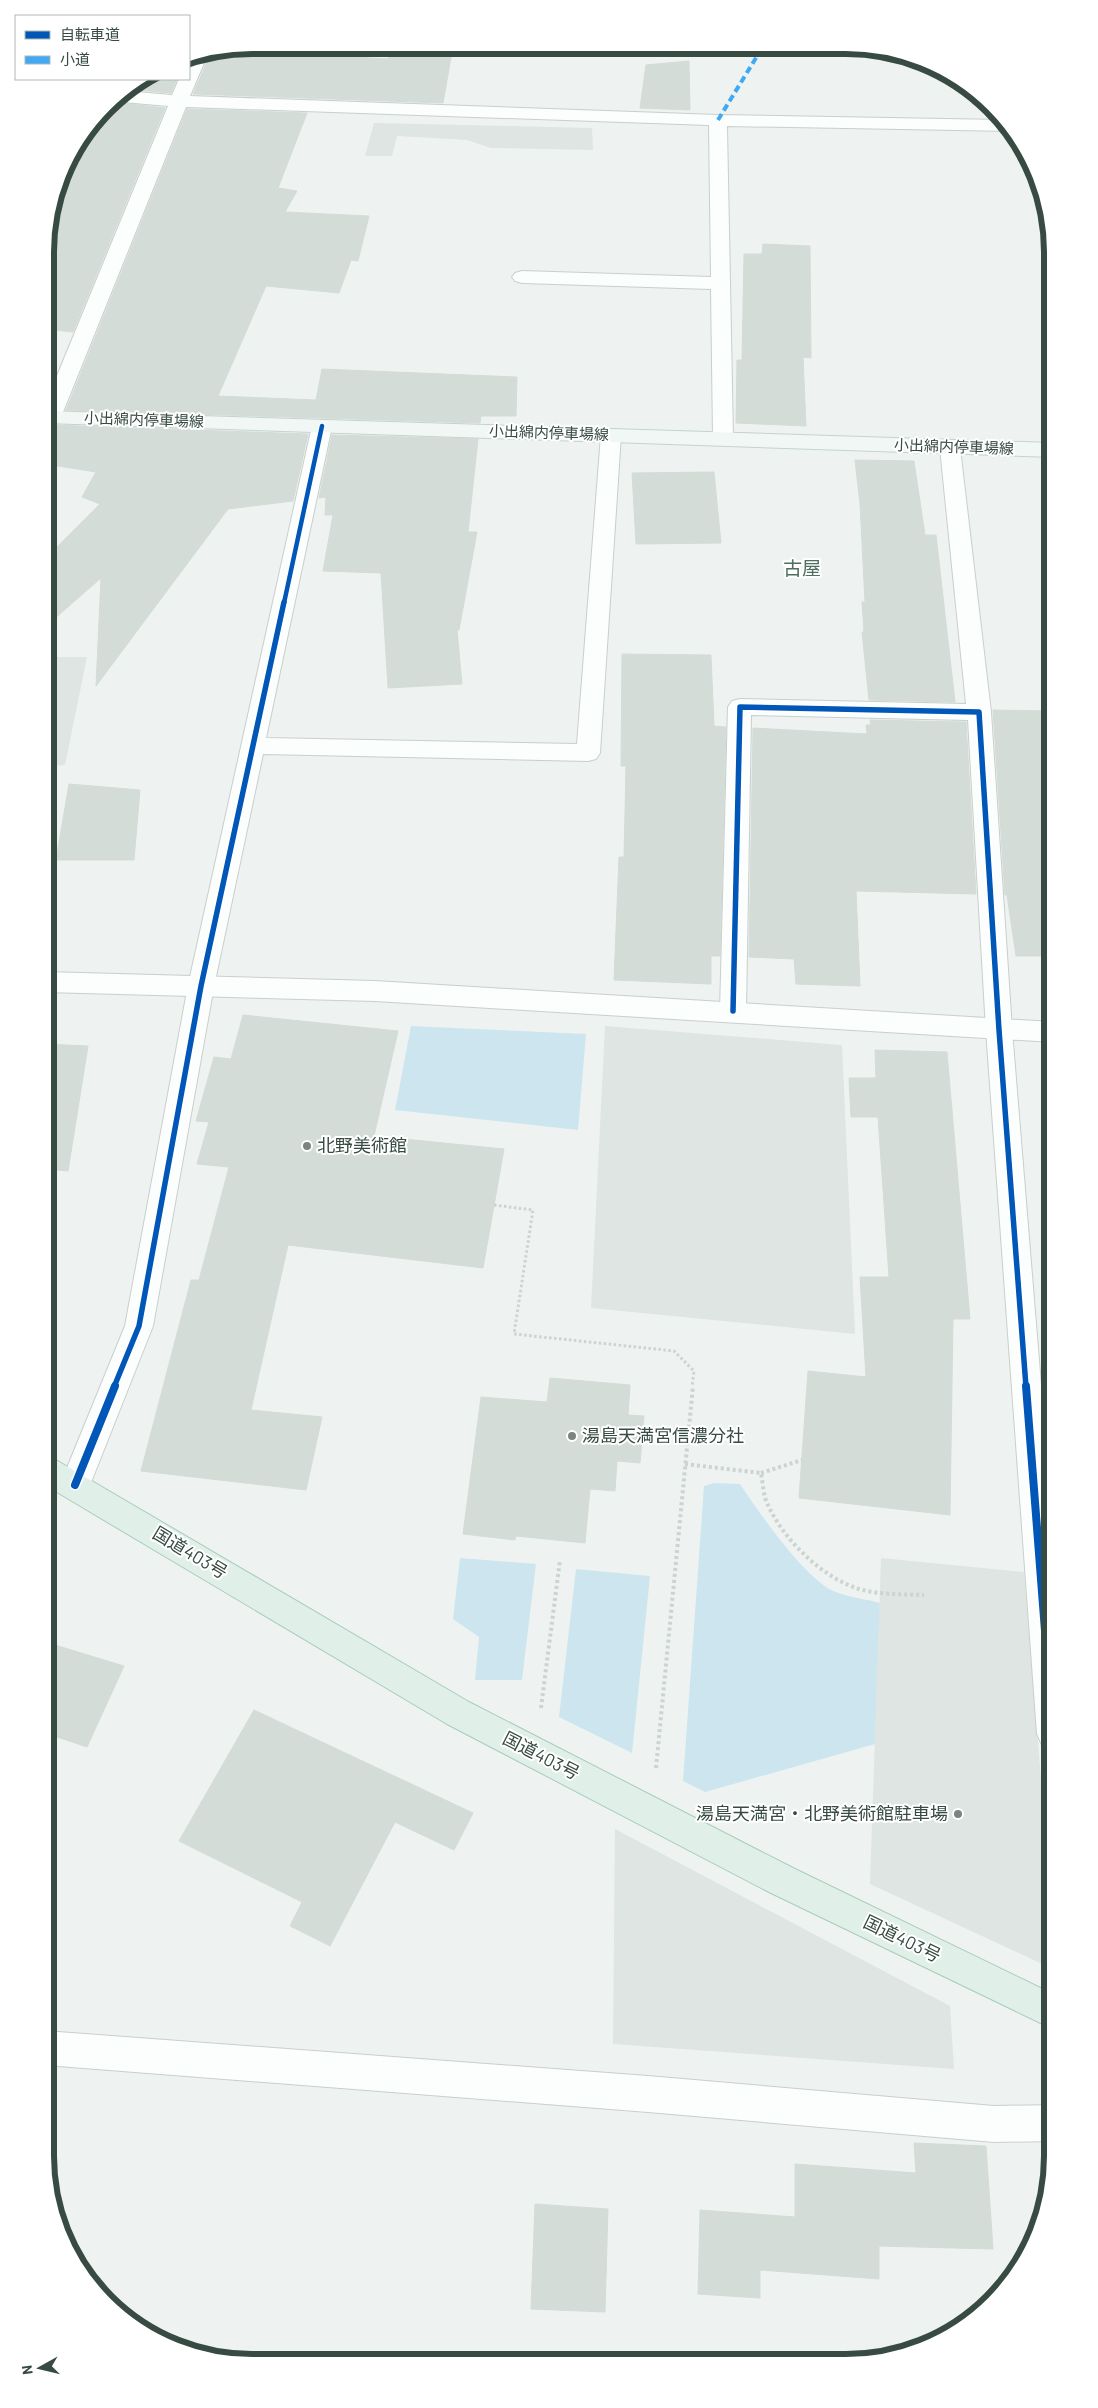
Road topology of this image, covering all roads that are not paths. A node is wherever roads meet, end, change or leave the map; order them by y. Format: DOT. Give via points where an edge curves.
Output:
graph roads {
  1 [pos="187,80"];
  2 [pos="128,97"];
  3 [pos="178,101"];
  4 [pos="718,120"];
  5 [pos="999,126"];
  6 [pos="522,276"];
  7 [pos="721,283"];
  8 [pos="54,402"];
  9 [pos="54,417"];
  10 [pos="322,426"];
  11 [pos="611,435"];
  12 [pos="723,438"];
  13 [pos="950,448"];
  14 [pos="1044,450"];
  15 [pos="979,712"];
  16 [pos="254,746"];
  17 [pos="54,982"];
  18 [pos="201,986"];
  19 [pos="733,1011"];
  20 [pos="999,1030"];
  21 [pos="1044,1032"];
  22 [pos="54,1474"];
  23 [pos="75,1485"];
  24 [pos="1044,1617"];
  25 [pos="1044,2008"];
  26 [pos="54,2049"];
  27 [pos="1044,2123"];
  1 -- 3 [label="street"];
  2 -- 3 [label="street"];
  3 -- 4 [label="street"];
  3 -- 8 [label="street"];
  4 -- 5 [label="street"];
  4 -- 7 [label="street"];
  6 -- 7 [label="street"];
  7 -- 12 [label="street"];
  9 -- 10 [label="main road, 小出綿内停車場線"];
  10 -- 11 [label="main road, 小出綿内停車場線"];
  10 -- 16 [label="street"];
  11 -- 12 [label="main road, 小出綿内停車場線"];
  11 -- 16 [label="street" via="588,753"];
  12 -- 13 [label="main road, 小出綿内停車場線"];
  13 -- 14 [label="main road, 小出綿内停車場線"];
  13 -- 15 [label="street"];
  15 -- 19 [label="street" via="740,708"];
  15 -- 20 [label="street"];
  16 -- 18 [label="street"];
  17 -- 18 [label="street"];
  18 -- 19 [label="street" via="374,991"];
  18 -- 23 [label="street" via="139,1326"];
  19 -- 20 [label="street"];
  20 -- 21 [label="street"];
  20 -- 24 [label="street"];
  22 -- 23 [label="highway, 国道403号"];
  23 -- 25 [label="highway, 国道403号" via="458,1713 781,1880"];
  26 -- 27 [label="street" via="994,2124"];
}
